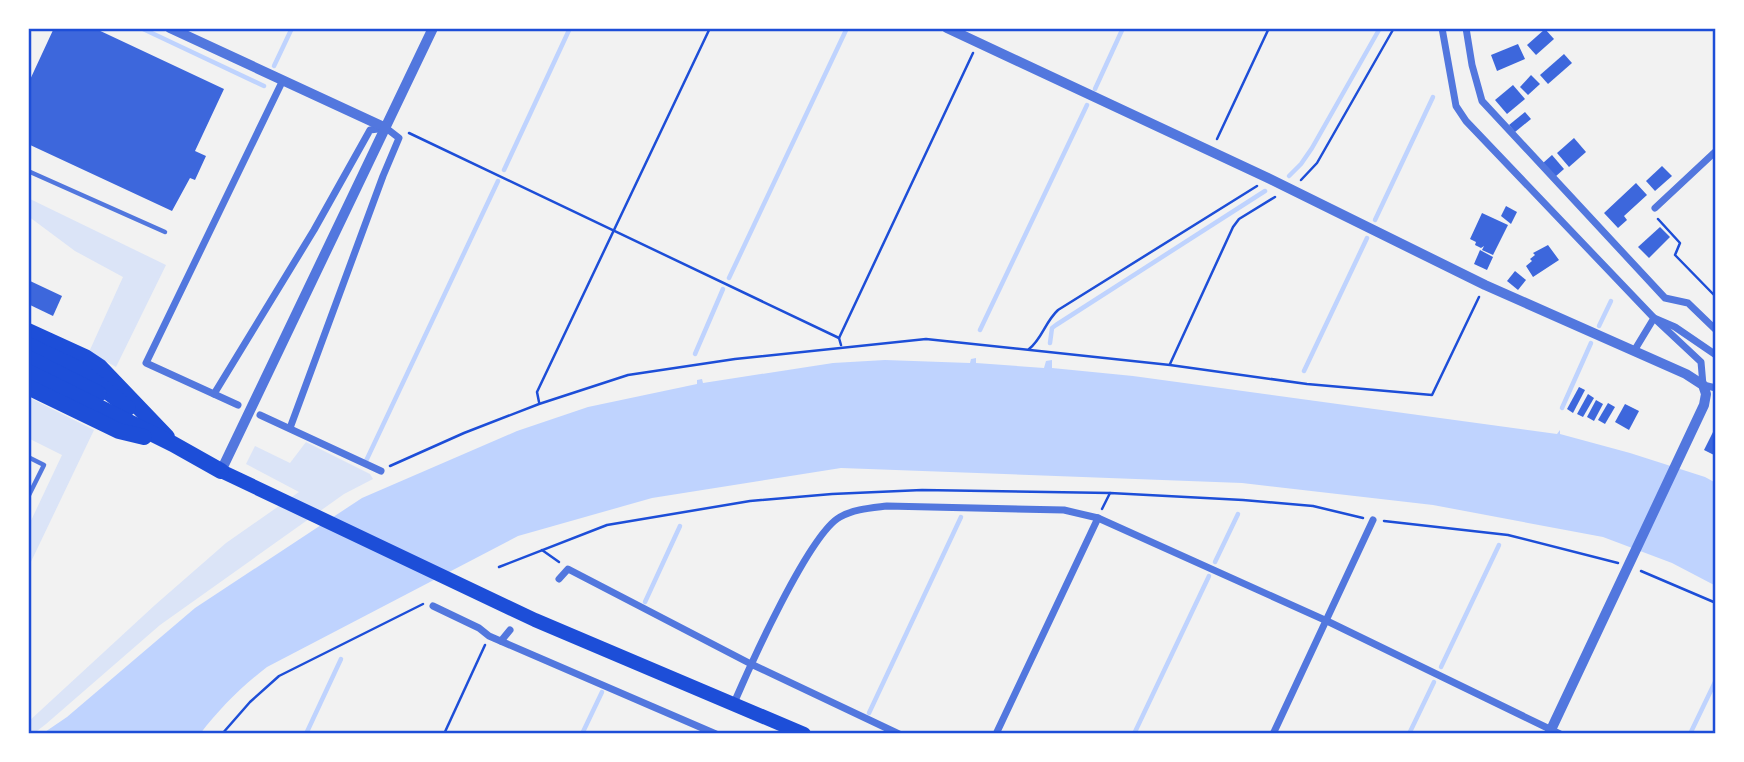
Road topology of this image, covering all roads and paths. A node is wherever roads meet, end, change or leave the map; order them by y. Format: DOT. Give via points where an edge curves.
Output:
graph roads {
  1 [pos="170,28"];
  2 [pos="433,28"];
  3 [pos="710,28"];
  4 [pos="947,28"];
  5 [pos="1269,28"];
  6 [pos="1442,28"];
  7 [pos="1466,28"];
  8 [pos="978,42"];
  9 [pos="283,80"];
  10 [pos="386,128"];
  11 [pos="1716,151"];
  12 [pos="1211,152"];
  13 [pos="28,171"];
  14 [pos="1268,178"];
  15 [pos="1655,208"];
  16 [pos="165,232"];
  17 [pos="612,232"];
  18 [pos="1485,285"];
  19 [pos="1716,297"];
  20 [pos="1654,318"];
  21 [pos="1716,330"];
  22 [pos="28,331"];
  23 [pos="839,338"];
  24 [pos="28,345"];
  25 [pos="841,347"];
  26 [pos="1026,350"];
  27 [pos="1634,351"];
  28 [pos="1716,355"];
  29 [pos="28,358"];
  30 [pos="28,372"];
  31 [pos="1703,385"];
  32 [pos="28,387"];
  33 [pos="1716,388"];
  34 [pos="214,394"];
  35 [pos="539,404"];
  36 [pos="238,405"];
  37 [pos="260,415"];
  38 [pos="290,428"];
  39 [pos="173,444"];
  40 [pos="28,457"];
  41 [pos="221,471"];
  42 [pos="381,471"];
  43 [pos="1110,493"];
  44 [pos="28,497"];
  45 [pos="1098,518"];
  46 [pos="1373,520"];
  47 [pos="542,550"];
  48 [pos="1628,566"];
  49 [pos="499,567"];
  50 [pos="568,569"];
  51 [pos="558,579"];
  52 [pos="1716,603"];
  53 [pos="433,606"];
  54 [pos="1327,621"];
  55 [pos="510,630"];
  56 [pos="489,636"];
  57 [pos="501,641"];
  58 [pos="751,664"];
  59 [pos="734,703"];
  60 [pos="1553,733"];
  61 [pos="222,734"];
  62 [pos="443,734"];
  63 [pos="716,734"];
  64 [pos="804,734"];
  65 [pos="899,734"];
  66 [pos="996,734"];
  67 [pos="1273,734"];
  1 -- 9 [label="street"];
  2 -- 10 [label="street"];
  3 -- 17 [label="path"];
  4 -- 8 [label="street"];
  5 -- 12 [label="path"];
  6 -- 20 [label="street" via="1456,106 1466,121"];
  7 -- 21 [label="street" via="1482,101 1665,298 1688,303"];
  8 -- 12 [label="street"];
  8 -- 23 [label="path"];
  9 -- 10 [label="street"];
  9 -- 34 [label="street" via="146,363"];
  10 -- 17 [label="path" via="403,130"];
  10 -- 34 [label="street" via="370,130"];
  10 -- 38 [label="street" via="399,138"];
  10 -- 41 [label="street"];
  11 -- 15 [label="street"];
  12 -- 14 [label="street"];
  13 -- 16 [label="lane"];
  14 -- 18 [label="street"];
  14 -- 26 [label="path" via="1058,310 1048,319 1038,341"];
  15 -- 19 [label="path" via="1651,211 1681,243 1675,256"];
  17 -- 23 [label="path"];
  17 -- 35 [label="path" via="537,391"];
  18 -- 26 [label="path" via="1432,395"];
  18 -- 27 [label="street"];
  20 -- 27 [label="street"];
  20 -- 28 [label="street"];
  20 -- 31 [label="street" via="1701,362"];
  22 -- 39 [label="highway" via="100,367"];
  23 -- 25 [label="path"];
  24 -- 39 [label="highway" via="79,369"];
  25 -- 26 [label="path" via="926,339"];
  25 -- 35 [label="path" via="628,375"];
  27 -- 31 [label="street"];
  29 -- 39 [label="highway" via="108,398"];
  30 -- 39 [label="highway"];
  31 -- 33 [label="street"];
  31 -- 48 [label="street" via="1704,405"];
  32 -- 39 [label="highway" via="119,431"];
  34 -- 36 [label="street"];
  35 -- 42 [label="path"];
  37 -- 38 [label="street"];
  38 -- 42 [label="street"];
  39 -- 41 [label="highway"];
  40 -- 44 [label="lane" via="44,465"];
  41 -- 59 [label="main road" via="535,620"];
  43 -- 45 [label="path"];
  43 -- 46 [label="path" via="1313,506"];
  43 -- 47 [label="path" via="922,490 750,501 607,526"];
  45 -- 54 [label="street"];
  45 -- 58 [label="street" via="1064,510 887,506 838,518 820,537"];
  45 -- 66 [label="street"];
  46 -- 48 [label="path" via="1508,535"];
  46 -- 54 [label="street"];
  47 -- 49 [label="path"];
  47 -- 50 [label="path"];
  48 -- 52 [label="path"];
  48 -- 60 [label="street"];
  50 -- 51 [label="street"];
  50 -- 58 [label="street"];
  53 -- 56 [label="street"];
  53 -- 61 [label="path" via="422,604 401,613 279,676"];
  54 -- 60 [label="street"];
  54 -- 67 [label="street"];
  55 -- 57 [label="street"];
  56 -- 57 [label="street"];
  56 -- 62 [label="path"];
  57 -- 63 [label="street"];
  58 -- 59 [label="street"];
  58 -- 65 [label="street"];
  59 -- 64 [label="main road"];
}
